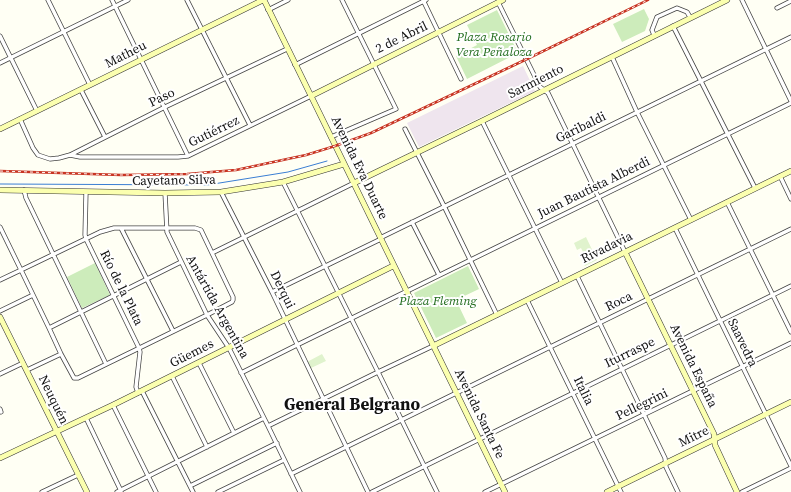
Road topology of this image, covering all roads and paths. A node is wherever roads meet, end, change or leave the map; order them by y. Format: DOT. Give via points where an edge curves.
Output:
graph roads {
  1 [pos="48,0"];
  2 [pos="112,0"];
  3 [pos="128,0"];
  4 [pos="187,0"];
  5 [pos="263,0"];
  6 [pos="288,0"];
  7 [pos="342,0"];
  8 [pos="424,0"];
  9 [pos="727,0"];
  10 [pos="742,0"];
  11 [pos="502,1"];
  12 [pos="791,1"];
  13 [pos="115,6"];
  14 [pos="777,8"];
  15 [pos="268,10"];
  16 [pos="690,18"];
  17 [pos="674,26"];
  18 [pos="202,30"];
  19 [pos="64,32"];
  20 [pos="439,32"];
  21 [pos="359,34"];
  22 [pos="654,35"];
  23 [pos="0,36"];
  24 [pos="791,37"];
  25 [pos="287,49"];
  26 [pos="766,49"];
  27 [pos="612,57"];
  28 [pos="11,58"];
  29 [pos="141,59"];
  30 [pos="0,63"];
  31 [pos="374,64"];
  32 [pos="296,65"];
  33 [pos="226,78"];
  34 [pos="461,79"];
  35 [pos="701,80"];
  36 [pos="90,85"];
  37 [pos="81,90"];
  38 [pos="544,90"];
  39 [pos="311,96"];
  40 [pos="791,102"];
  41 [pos="165,107"];
  42 [pos="37,111"];
  43 [pos="637,112"];
  44 [pos="20,119"];
  45 [pos="482,121"];
  46 [pos="250,125"];
  47 [pos="0,129"];
  48 [pos="406,129"];
  49 [pos="728,133"];
  50 [pos="105,137"];
  51 [pos="331,137"];
  52 [pos="573,143"];
  53 [pos="418,152"];
  54 [pos="70,155"];
  55 [pos="188,156"];
  56 [pos="344,164"];
  57 [pos="664,165"];
  58 [pos="791,170"];
  59 [pos="509,175"];
  60 [pos="780,176"];
  61 [pos="283,182"];
  62 [pos="354,183"];
  63 [pos="755,188"];
  64 [pos="0,190"];
  65 [pos="24,190"];
  66 [pos="86,192"];
  67 [pos="221,192"];
  68 [pos="165,194"];
  69 [pos="599,196"];
  70 [pos="791,199"];
  71 [pos="727,202"];
  72 [pos="444,206"];
  73 [pos="298,210"];
  74 [pos="691,220"];
  75 [pos="412,222"];
  76 [pos="0,227"];
  77 [pos="166,227"];
  78 [pos="121,228"];
  79 [pos="535,228"];
  80 [pos="675,228"];
  81 [pos="791,229"];
  82 [pos="244,237"];
  83 [pos="381,238"];
  84 [pos="86,239"];
  85 [pos="750,249"];
  86 [pos="625,252"];
  87 [pos="212,253"];
  88 [pos="53,254"];
  89 [pos="471,260"];
  90 [pos="181,262"];
  91 [pos="325,266"];
  92 [pos="393,266"];
  93 [pos="21,270"];
  94 [pos="439,275"];
  95 [pos="697,275"];
  96 [pos="577,276"];
  97 [pos="147,279"];
  98 [pos="0,280"];
  99 [pos="562,283"];
  100 [pos="791,286"];
  101 [pos="406,291"];
  102 [pos="272,292"];
  103 [pos="339,293"];
  104 [pos="33,295"];
  105 [pos="773,295"];
  106 [pos="114,296"];
  107 [pos="648,299"];
  108 [pos="527,300"];
  109 [pos="0,310"];
  110 [pos="80,312"];
  111 [pos="207,315"];
  112 [pos="497,315"];
  113 [pos="0,317"];
  114 [pos="351,318"];
  115 [pos="285,320"];
  116 [pos="720,321"];
  117 [pos="600,323"];
  118 [pos="49,328"];
  119 [pos="173,331"];
  120 [pos="791,332"];
  121 [pos="791,343"];
  122 [pos="671,344"];
  123 [pos="297,345"];
  124 [pos="433,346"];
  125 [pos="550,347"];
  126 [pos="139,348"];
  127 [pos="228,348"];
  128 [pos="62,354"];
  129 [pos="200,362"];
  130 [pos="23,364"];
  131 [pos="106,364"];
  132 [pos="742,366"];
  133 [pos="622,368"];
  134 [pos="26,370"];
  135 [pos="378,372"];
  136 [pos="241,373"];
  137 [pos="0,374"];
  138 [pos="172,376"];
  139 [pos="694,391"];
  140 [pos="140,392"];
  141 [pos="456,393"];
  142 [pos="573,393"];
  143 [pos="323,398"];
  144 [pos="791,402"];
  145 [pos="113,405"];
  146 [pos="766,414"];
  147 [pos="644,415"];
  148 [pos="86,418"];
  149 [pos="264,418"];
  150 [pos="402,420"];
  151 [pos="268,426"];
  152 [pos="57,432"];
  153 [pos="234,433"];
  154 [pos="479,439"];
  155 [pos="596,439"];
  156 [pos="714,439"];
  157 [pos="277,443"];
  158 [pos="207,446"];
  159 [pos="346,447"];
  160 [pos="0,458"];
  161 [pos="284,460"];
  162 [pos="178,461"];
  163 [pos="666,462"];
  164 [pos="424,466"];
  165 [pos="791,467"];
  166 [pos="291,474"];
  167 [pos="78,475"];
  168 [pos="148,476"];
  169 [pos="501,484"];
  170 [pos="190,486"];
  171 [pos="618,487"];
  172 [pos="120,491"];
  173 [pos="42,492"];
  174 [pos="87,492"];
  175 [pos="156,492"];
  176 [pos="193,492"];
  177 [pos="218,492"];
  178 [pos="300,492"];
  179 [pos="368,492"];
  180 [pos="372,492"];
  181 [pos="437,492"];
  182 [pos="485,492"];
  183 [pos="505,492"];
  184 [pos="607,492"];
  185 [pos="621,492"];
  186 [pos="678,492"];
  187 [pos="737,492"];
  188 [pos="742,492"];
  1 -- 19 [label="street"];
  2 -- 13 [label="street"];
  3 -- 13 [label="street"];
  4 -- 18 [label="street"];
  5 -- 15 [label="street, Avenida Eva Duarte"];
  5 -- 18 [label="street, Matheu"];
  6 -- 15 [label="street"];
  7 -- 21 [label="street"];
  8 -- 20 [label="street"];
  8 -- 21 [label="street"];
  9 -- 16 [label="street, Sarmiento"];
  10 -- 26 [label="street"];
  11 -- 20 [label="street, 2 de Abril"];
  11 -- 38 [label="street" via="540,87"];
  12 -- 14 [label="street"];
  13 -- 19 [label="street"];
  13 -- 29 [label="street"];
  15 -- 25 [label="street, Avenida Eva Duarte"];
  16 -- 17 [label="street, Sarmiento"];
  16 -- 22 [label="street" via="687,12 677,8 657,17 652,30"];
  17 -- 22 [label="street, Sarmiento"];
  17 -- 35 [label="street"];
  18 -- 29 [label="street, Matheu"];
  18 -- 33 [label="street"];
  19 -- 28 [label="street"];
  19 -- 36 [label="street"];
  20 -- 31 [label="street, 2 de Abril"];
  20 -- 34 [label="street"];
  21 -- 31 [label="street"];
  21 -- 32 [label="street"];
  22 -- 27 [label="street, Sarmiento"];
  23 -- 28 [label="street"];
  24 -- 26 [label="street, Garibaldi"];
  25 -- 32 [label="street, Avenida Eva Duarte"];
  25 -- 33 [label="street, Paso"];
  26 -- 35 [label="street, Garibaldi"];
  26 -- 40 [label="street"];
  27 -- 38 [label="street, Sarmiento"];
  27 -- 43 [label="street"];
  28 -- 30 [label="street"];
  28 -- 42 [label="street"];
  29 -- 36 [label="street, Matheu"];
  29 -- 41 [label="street"];
  31 -- 39 [label="street, 2 de Abril"];
  31 -- 51 [label="street" via="396,109"];
  32 -- 39 [label="street, Avenida Eva Duarte"];
  33 -- 41 [label="street, Paso"];
  33 -- 46 [label="street"];
  35 -- 43 [label="street, Garibaldi"];
  35 -- 49 [label="street"];
  36 -- 37 [label="street, Matheu"];
  37 -- 42 [label="street, Matheu"];
  37 -- 50 [label="street"];
  38 -- 45 [label="street, Sarmiento"];
  38 -- 52 [label="street" via="548,93"];
  39 -- 46 [label="street, Gutiérrez"];
  39 -- 51 [label="street, Avenida Eva Duarte"];
  40 -- 49 [label="street, Juan Bautista Alberdi"];
  41 -- 50 [label="street, Paso"];
  41 -- 55 [label="street"];
  42 -- 44 [label="street, Matheu"];
  43 -- 52 [label="street, Garibaldi"];
  43 -- 57 [label="street"];
  44 -- 47 [label="street, Matheu"];
  44 -- 54 [label="street, Paso" via="38,155 50,159"];
  45 -- 53 [label="street, Sarmiento"];
  45 -- 59 [label="street"];
  46 -- 55 [label="street, Gutiérrez"];
  48 -- 53 [label="street"];
  49 -- 57 [label="street, Juan Bautista Alberdi"];
  49 -- 63 [label="street"];
  50 -- 54 [label="street, Paso"];
  51 -- 56 [label="street, Avenida Eva Duarte"];
  52 -- 59 [label="street, Garibaldi"];
  52 -- 69 [label="street"];
  53 -- 62 [label="street, Sarmiento"];
  53 -- 72 [label="street"];
  54 -- 55 [label="street, Gutiérrez"];
  56 -- 61 [label="street, Cayetano Silva"];
  56 -- 62 [label="street, Avenida Eva Duarte"];
  57 -- 69 [label="street, Juan Bautista Alberdi"];
  57 -- 74 [label="street"];
  58 -- 60 [label="street, Rivadavia"];
  59 -- 72 [label="street, Garibaldi"];
  59 -- 79 [label="street"];
  60 -- 63 [label="street, Rivadavia"];
  60 -- 70 [label="street"];
  61 -- 67 [label="street, Cayetano Silva"];
  61 -- 73 [label="street"];
  62 -- 73 [label="street"];
  62 -- 83 [label="street, Avenida Eva Duarte"];
  63 -- 71 [label="street, Rivadavia"];
  64 -- 65 [label="street, Cayetano Silva"];
  65 -- 66 [label="street, Cayetano Silva"];
  65 -- 88 [label="street"];
  66 -- 68 [label="street, Cayetano Silva"];
  66 -- 84 [label="street, Río de la Plata"];
  67 -- 68 [label="street, Cayetano Silva"];
  67 -- 82 [label="street, Derqui"];
  68 -- 77 [label="street, Antártida Argentina"];
  69 -- 79 [label="street, Juan Bautista Alberdi"];
  69 -- 86 [label="street"];
  71 -- 74 [label="street, Rivadavia"];
  71 -- 85 [label="street"];
  72 -- 75 [label="street, Garibaldi"];
  72 -- 89 [label="street"];
  73 -- 82 [label="street"];
  73 -- 91 [label="street"];
  74 -- 80 [label="street, Rivadavia"];
  75 -- 83 [label="street, Garibaldi"];
  75 -- 94 [label="street"];
  76 -- 93 [label="street"];
  77 -- 78 [label="street"];
  77 -- 87 [label="street" via="200,230"];
  77 -- 90 [label="street, Antártida Argentina"];
  78 -- 84 [label="street" via="100,232"];
  78 -- 97 [label="street"];
  79 -- 89 [label="street, Juan Bautista Alberdi"];
  79 -- 99 [label="street"];
  80 -- 86 [label="street, Rivadavia"];
  80 -- 95 [label="street, Saavedra"];
  81 -- 85 [label="street, Roca"];
  82 -- 87 [label="street"];
  82 -- 102 [label="street, Derqui"];
  83 -- 91 [label="street, Garibaldi"];
  83 -- 92 [label="street, Avenida Eva Duarte"];
  84 -- 88 [label="street"];
  84 -- 106 [label="street, Río de la Plata"];
  85 -- 95 [label="street, Roca"];
  85 -- 105 [label="street"];
  86 -- 96 [label="street, Rivadavia"];
  86 -- 107 [label="street, Avenida España"];
  87 -- 111 [label="street" via="233,297 232,302"];
  88 -- 93 [label="street"];
  88 -- 110 [label="street"];
  89 -- 94 [label="street, Juan Bautista Alberdi"];
  89 -- 112 [label="street"];
  90 -- 97 [label="street"];
  90 -- 111 [label="street, Antártida Argentina"];
  91 -- 102 [label="street, Garibaldi"];
  91 -- 103 [label="street"];
  92 -- 101 [label="street, Avenida Eva Duarte"];
  92 -- 103 [label="street, Güemes"];
  93 -- 98 [label="street"];
  93 -- 104 [label="street"];
  94 -- 101 [label="street, Juan Bautista Alberdi"];
  95 -- 107 [label="street, Roca"];
  95 -- 116 [label="street, Saavedra"];
  96 -- 99 [label="street, Rivadavia"];
  96 -- 117 [label="street"];
  97 -- 106 [label="street"];
  97 -- 119 [label="street"];
  99 -- 108 [label="street, Rivadavia"];
  100 -- 105 [label="street, Iturraspe"];
  101 -- 114 [label="street, Juan Bautista Alberdi"];
  101 -- 124 [label="street, Avenida Eva Duarte"];
  102 -- 115 [label="street, Derqui"];
  103 -- 114 [label="street"];
  103 -- 115 [label="street, Güemes"];
  104 -- 109 [label="street"];
  104 -- 118 [label="street"];
  105 -- 116 [label="street, Iturraspe"];
  105 -- 120 [label="street"];
  106 -- 110 [label="street"];
  106 -- 126 [label="street, Río de la Plata"];
  107 -- 117 [label="street, Roca"];
  107 -- 122 [label="street, Avenida España"];
  108 -- 112 [label="street, Rivadavia"];
  108 -- 125 [label="street, Italia"];
  110 -- 118 [label="street"];
  110 -- 131 [label="street"];
  111 -- 119 [label="street"];
  111 -- 127 [label="street, Antártida Argentina"];
  112 -- 124 [label="street, Rivadavia"];
  113 -- 130 [label="street, Neuquén"];
  114 -- 123 [label="street, Juan Bautista Alberdi"];
  114 -- 135 [label="street"];
  115 -- 123 [label="street, Derqui"];
  115 -- 127 [label="street, Güemes"];
  116 -- 122 [label="street, Iturraspe"];
  116 -- 132 [label="street, Saavedra"];
  117 -- 125 [label="street, Roca"];
  117 -- 133 [label="street"];
  118 -- 128 [label="street"];
  119 -- 126 [label="street"];
  121 -- 132 [label="street, Pellegrini"];
  122 -- 133 [label="street, Iturraspe"];
  122 -- 139 [label="street, Avenida España"];
  123 -- 136 [label="street, Juan Bautista Alberdi"];
  123 -- 143 [label="street, Derqui"];
  124 -- 135 [label="street"];
  124 -- 141 [label="street, Avenida Santa Fe"];
  125 -- 141 [label="street, Roca"];
  125 -- 142 [label="street, Italia"];
  126 -- 131 [label="street"];
  126 -- 140 [label="street, Río de la Plata" via="136,387"];
  127 -- 129 [label="street, Güemes"];
  127 -- 136 [label="street, Antártida Argentina"];
  128 -- 131 [label="street" via="74,378"];
  128 -- 134 [label="street"];
  129 -- 138 [label="street, Güemes"];
  129 -- 153 [label="street"];
  130 -- 134 [label="street, Neuquén"];
  130 -- 137 [label="street"];
  132 -- 139 [label="street, Pellegrini"];
  132 -- 146 [label="street, Saavedra"];
  133 -- 142 [label="street, Iturraspe"];
  133 -- 147 [label="street"];
  134 -- 152 [label="street, Neuquén"];
  135 -- 143 [label="street"];
  135 -- 150 [label="street"];
  136 -- 149 [label="street, Antártida Argentina"];
  138 -- 140 [label="street, Güemes"];
  138 -- 158 [label="street"];
  139 -- 147 [label="street, Pellegrini"];
  139 -- 156 [label="street, Avenida España"];
  140 -- 145 [label="street, Güemes"];
  140 -- 162 [label="street, Río de la Plata"];
  141 -- 150 [label="street, Roca"];
  141 -- 154 [label="street, Avenida Santa Fe"];
  142 -- 154 [label="street, Iturraspe"];
  142 -- 155 [label="street, Italia"];
  143 -- 151 [label="street"];
  143 -- 159 [label="street, Derqui"];
  144 -- 146 [label="street, Mitre"];
  145 -- 148 [label="street, Güemes"];
  145 -- 168 [label="street"];
  146 -- 156 [label="street, Mitre"];
  146 -- 165 [label="street, Saavedra"];
  147 -- 155 [label="street, Pellegrini"];
  147 -- 163 [label="street"];
  148 -- 152 [label="street, Güemes"];
  148 -- 172 [label="street"];
  149 -- 151 [label="street, Antártida Argentina"];
  149 -- 153 [label="street"];
  150 -- 159 [label="street, Roca"];
  150 -- 164 [label="street"];
  151 -- 157 [label="street, Antártida Argentina"];
  152 -- 160 [label="street, Güemes"];
  152 -- 167 [label="street, Neuquén"];
  153 -- 158 [label="street"];
  154 -- 164 [label="street, Iturraspe"];
  154 -- 169 [label="street, Avenida Santa Fe"];
  155 -- 169 [label="street, Pellegrini"];
  155 -- 171 [label="street, Italia"];
  156 -- 163 [label="street, Mitre"];
  156 -- 187 [label="street, Avenida España"];
  157 -- 161 [label="street, Antártida Argentina"];
  157 -- 170 [label="street"];
  158 -- 162 [label="street"];
  159 -- 166 [label="street, Roca"];
  159 -- 179 [label="street, Derqui"];
  161 -- 166 [label="street, Antártida Argentina"];
  161 -- 177 [label="street"];
  162 -- 168 [label="street"];
  162 -- 170 [label="street, Río de la Plata"];
  163 -- 171 [label="street, Mitre"];
  163 -- 186 [label="street"];
  164 -- 180 [label="street, Iturraspe"];
  164 -- 181 [label="street"];
  165 -- 188 [label="street"];
  166 -- 178 [label="street, Antártida Argentina"];
  167 -- 173 [label="street"];
  167 -- 174 [label="street, Neuquén"];
  168 -- 172 [label="street"];
  168 -- 175 [label="street"];
  169 -- 182 [label="street, Pellegrini"];
  169 -- 183 [label="street, Avenida Santa Fe"];
  170 -- 176 [label="street, Río de la Plata"];
  171 -- 184 [label="street, Mitre"];
  171 -- 185 [label="street, Italia"];
}
